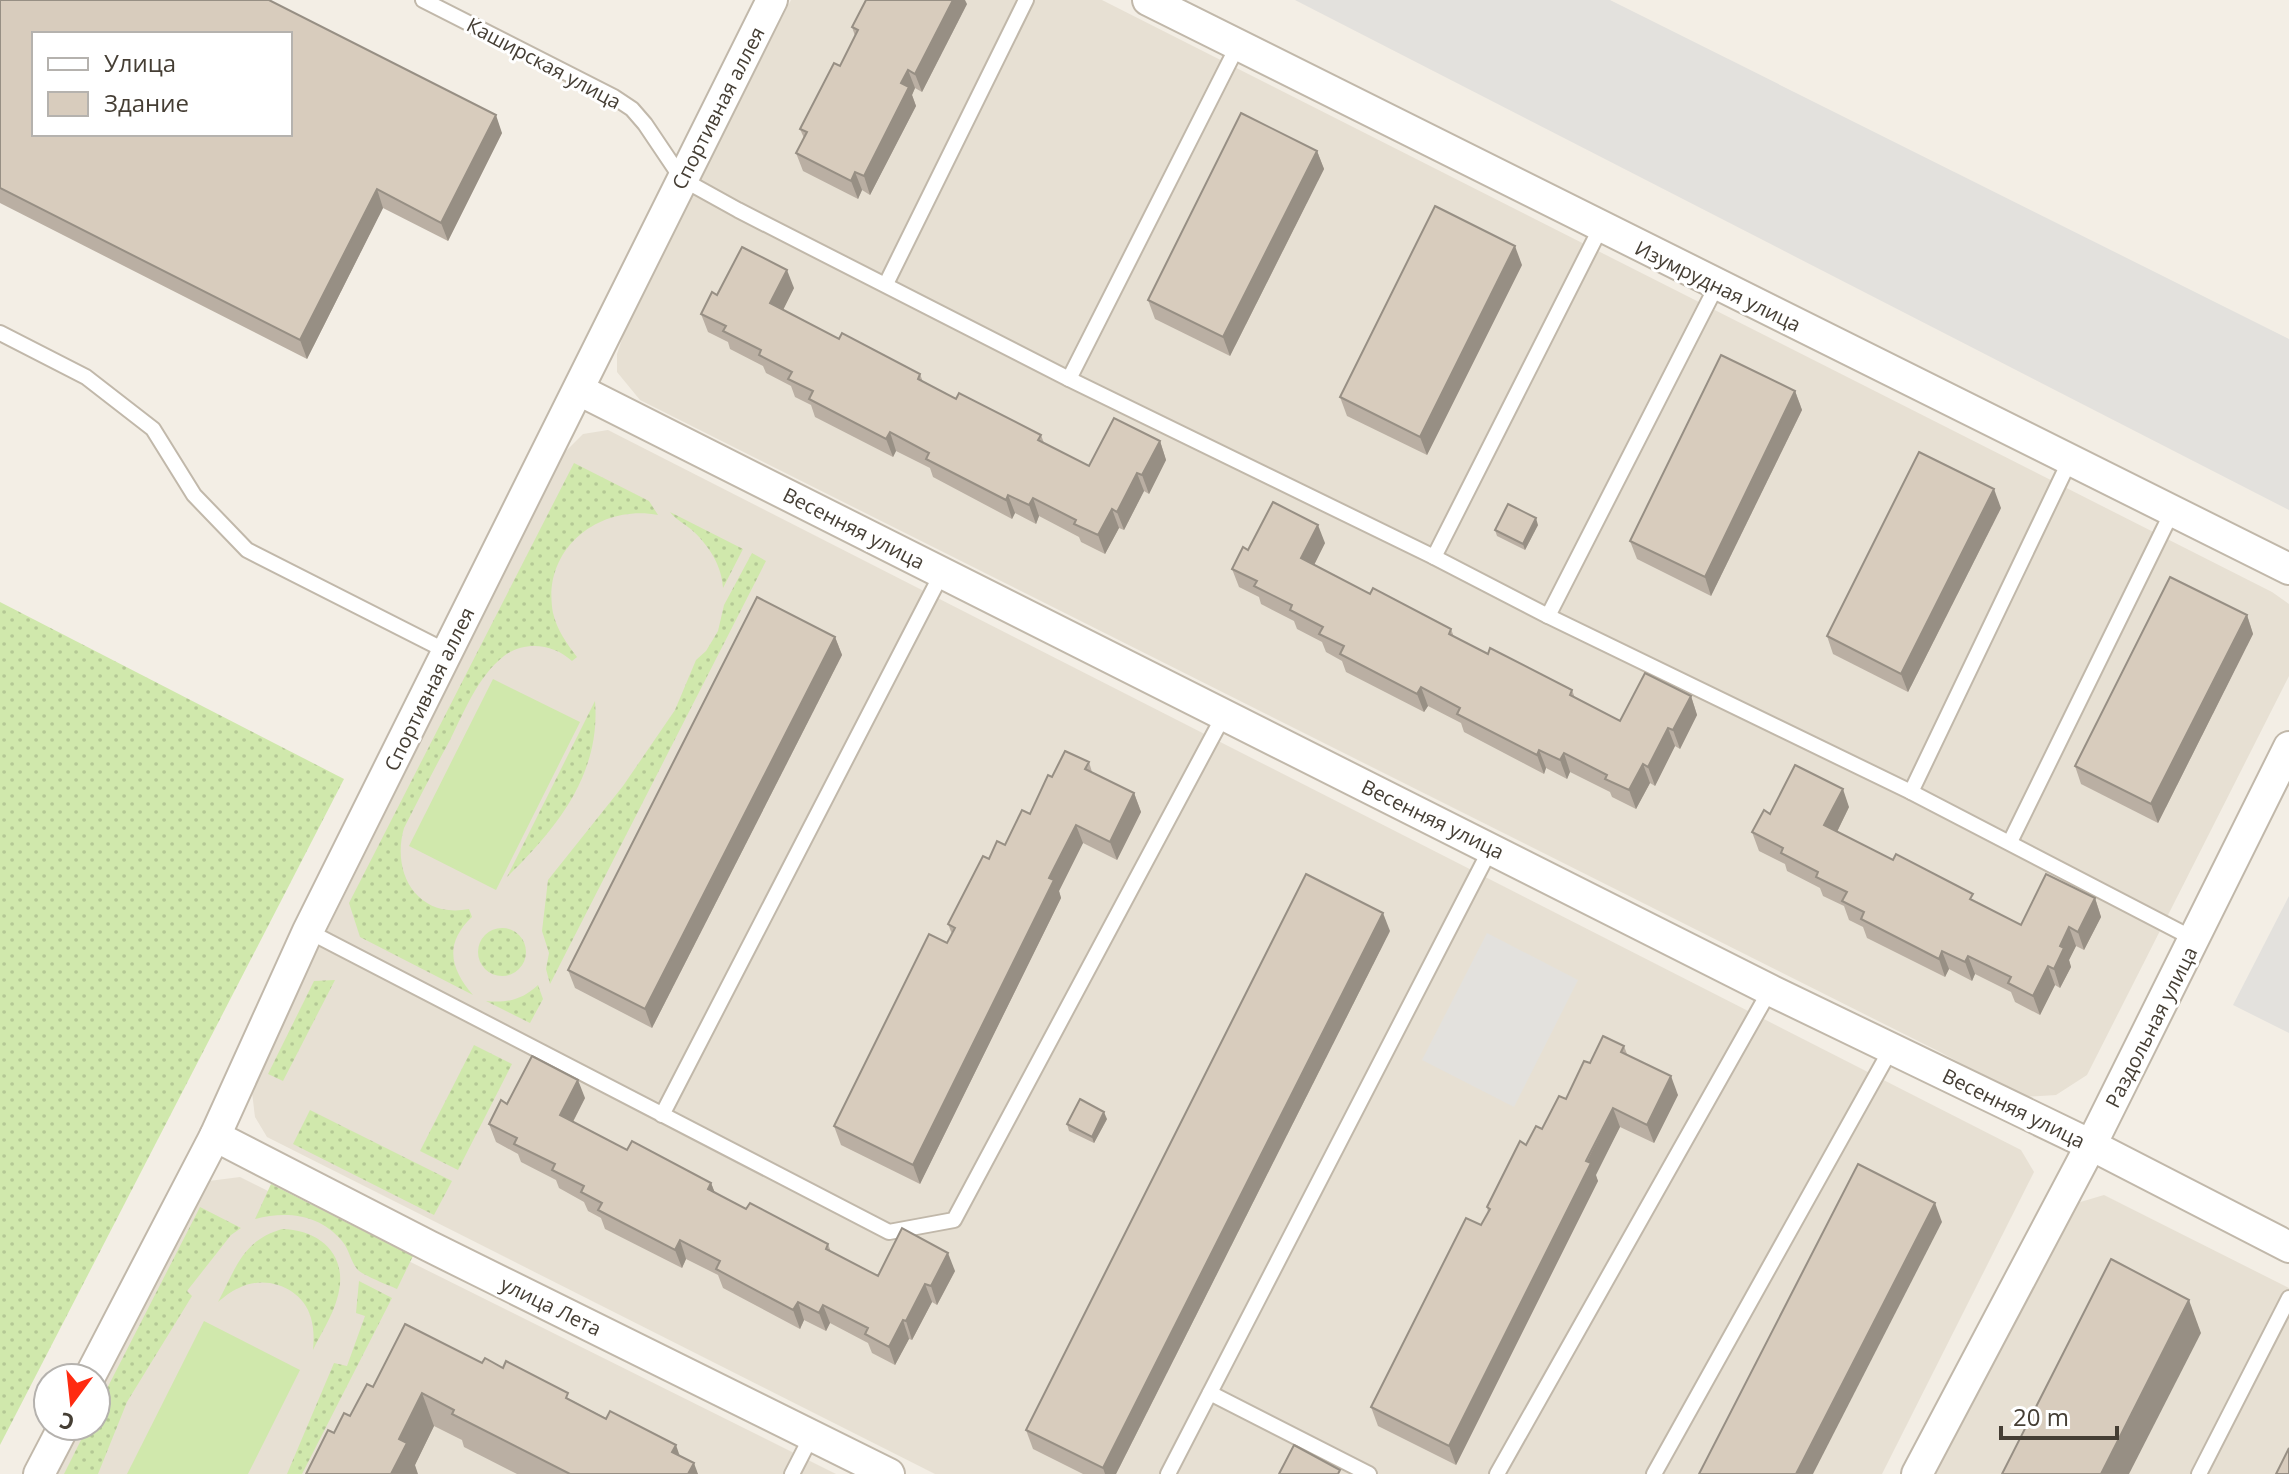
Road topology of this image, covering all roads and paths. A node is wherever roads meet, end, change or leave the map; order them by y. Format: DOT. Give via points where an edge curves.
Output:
graph roads {
  1 [pos="423,0"];
  2 [pos="772,0"];
  3 [pos="1026,0"];
  4 [pos="1148,0"];
  5 [pos="1238,45"];
  6 [pos="682,179"];
  7 [pos="1601,227"];
  8 [pos="886,284"];
  9 [pos="1717,285"];
  10 [pos="0,333"];
  11 [pos="1069,379"];
  12 [pos="579,390"];
  13 [pos="2070,460"];
  14 [pos="2172,512"];
  15 [pos="1434,557"];
  16 [pos="2289,569"];
  17 [pos="942,573"];
  18 [pos="1548,616"];
  19 [pos="448,652"];
  20 [pos="1224,715"];
  21 [pos="2289,747"];
  22 [pos="1911,792"];
  23 [pos="2010,842"];
  24 [pos="1491,848"];
  25 [pos="308,931"];
  26 [pos="2195,939"];
  27 [pos="1770,990"];
  28 [pos="1891,1049"];
  29 [pos="662,1115"];
  30 [pos="215,1136"];
  31 [pos="2091,1145"];
  32 [pos="2289,1247"];
  33 [pos="2289,1298"];
  34 [pos="97,1362"];
  35 [pos="1210,1393"];
  36 [pos="812,1435"];
  37 [pos="56,1442"];
  38 [pos="39,1474"];
  39 [pos="792,1474"];
  40 [pos="889,1474"];
  41 [pos="1168,1474"];
  42 [pos="1369,1474"];
  43 [pos="1497,1474"];
  44 [pos="1654,1474"];
  45 [pos="1917,1474"];
  46 [pos="2199,1474"];
  1 -- 6 [label="lane, Каширская улица" via="632,109"];
  2 -- 6 [label="street, Спортивная аллея"];
  3 -- 8 [label="lane"];
  4 -- 5 [label="street, Изумрудная улица"];
  5 -- 7 [label="street, Изумрудная улица"];
  5 -- 11 [label="lane"];
  6 -- 8 [label="lane"];
  6 -- 12 [label="street, Спортивная аллея"];
  7 -- 9 [label="street, Изумрудная улица"];
  7 -- 15 [label="lane"];
  8 -- 11 [label="lane"];
  9 -- 13 [label="street, Изумрудная улица"];
  9 -- 18 [label="lane"];
  10 -- 19 [label="lane" via="86,377 153,429 194,495 247,550"];
  11 -- 15 [label="lane"];
  12 -- 17 [label="street, Весенняя улица"];
  12 -- 19 [label="street, Спортивная аллея"];
  13 -- 14 [label="street, Изумрудная улица"];
  13 -- 22 [label="lane"];
  14 -- 16 [label="street, Изумрудная улица"];
  14 -- 23 [label="lane"];
  15 -- 18 [label="lane"];
  17 -- 20 [label="street, Весенняя улица"];
  17 -- 29 [label="lane"];
  18 -- 22 [label="lane"];
  19 -- 25 [label="street, Спортивная аллея"];
  20 -- 24 [label="street, Весенняя улица"];
  20 -- 29 [label="lane" via="954,1220 889,1232"];
  21 -- 26 [label="street, Раздольная улица"];
  22 -- 23 [label="lane"];
  23 -- 26 [label="lane"];
  24 -- 27 [label="street, Весенняя улица"];
  24 -- 35 [label="lane"];
  25 -- 29 [label="lane"];
  25 -- 30 [label="street, Спортивная аллея"];
  26 -- 31 [label="street, Раздольная улица"];
  27 -- 28 [label="street, Весенняя улица"];
  27 -- 43 [label="lane"];
  28 -- 31 [label="street, Весенняя улица"];
  28 -- 44 [label="lane"];
  30 -- 34 [label="street, Спортивная аллея"];
  30 -- 36 [label="street, улица Лета"];
  31 -- 32 [label="street, Весенняя улица"];
  31 -- 45 [label="street, Раздольная улица"];
  33 -- 46 [label="lane"];
  35 -- 41 [label="lane"];
  35 -- 42 [label="lane"];
  36 -- 39 [label="lane"];
  36 -- 40 [label="street, улица Лета"];
  37 -- 38 [label="street"];
}
